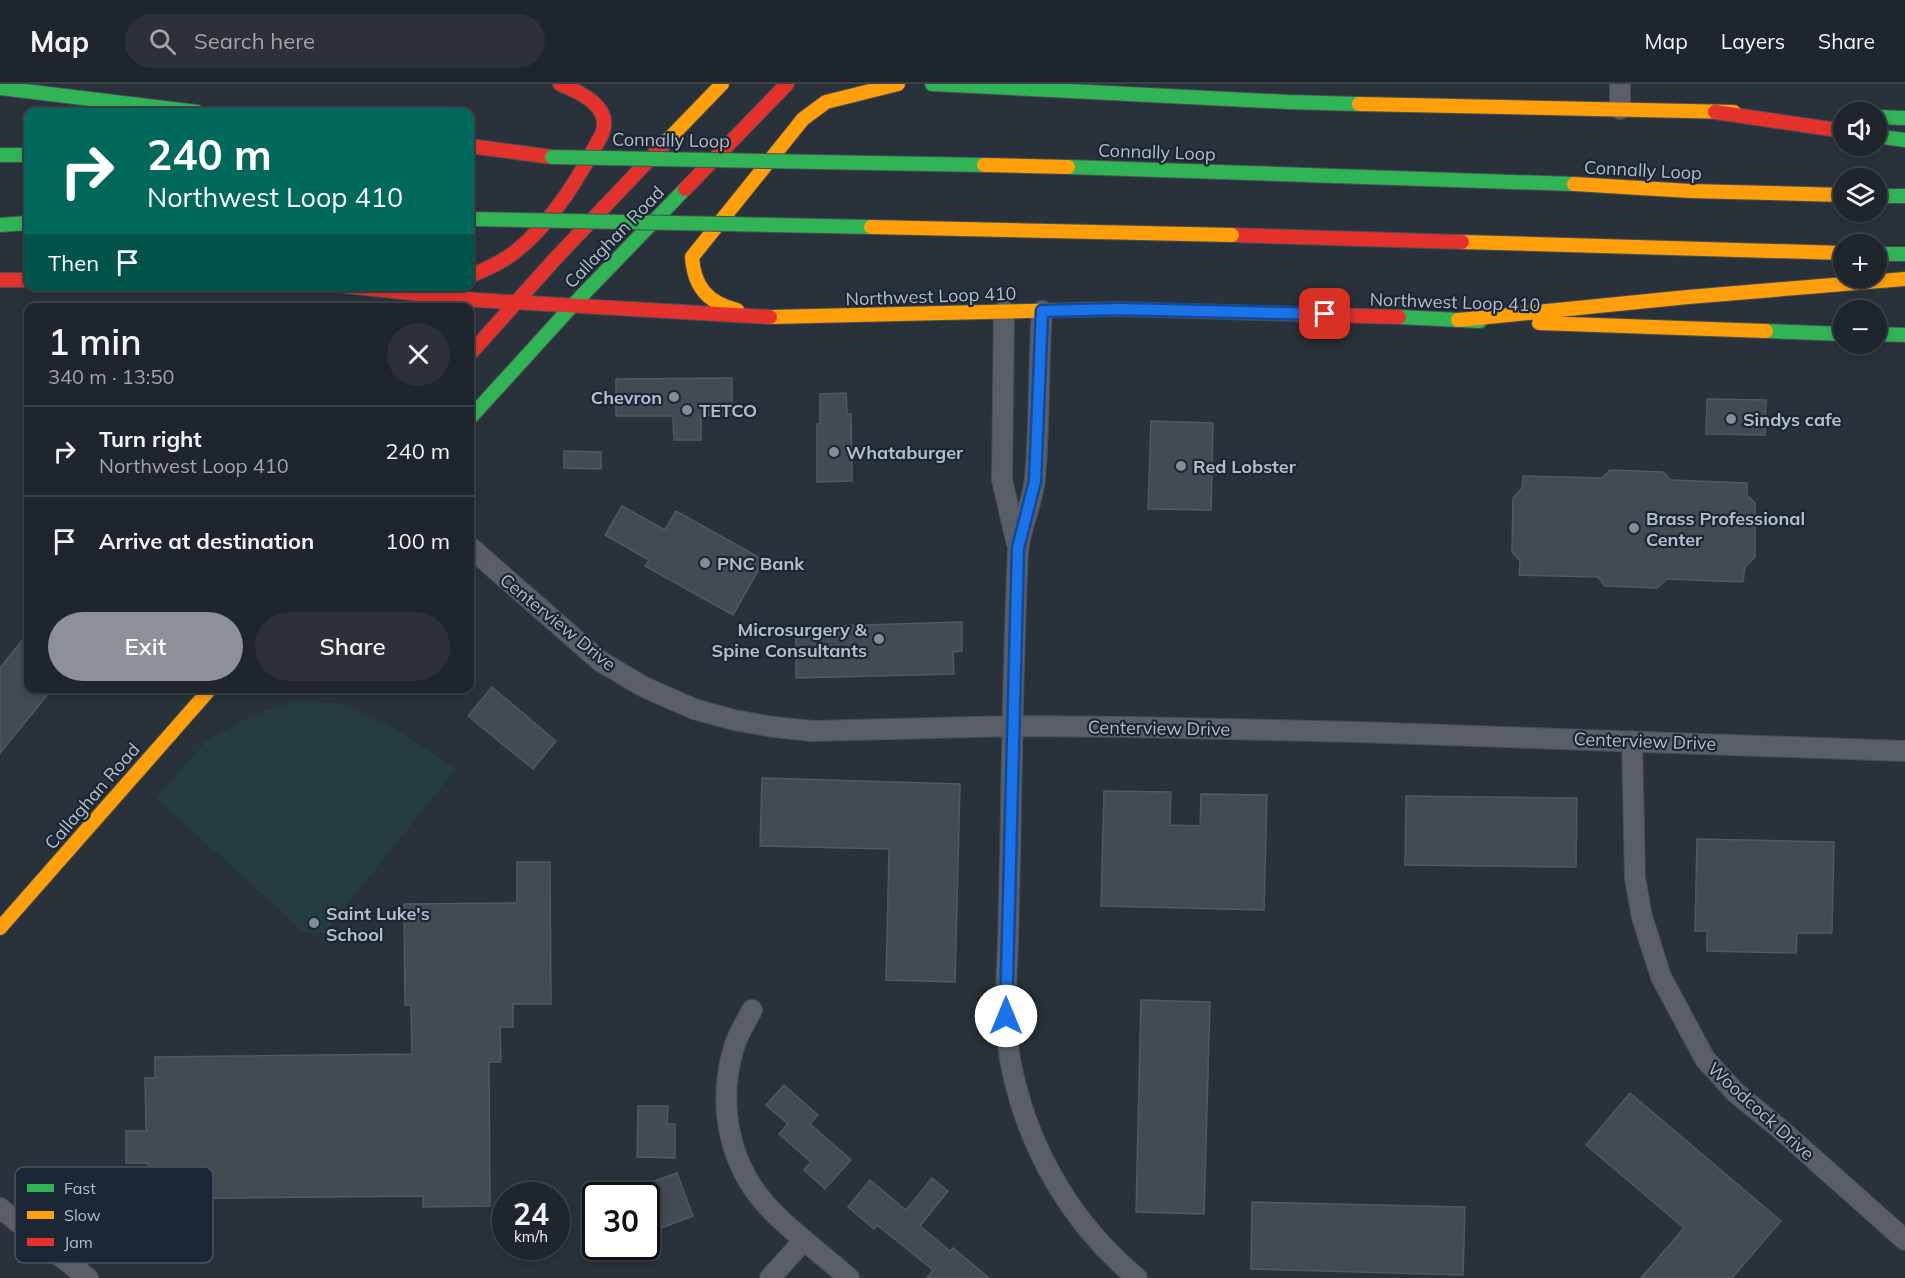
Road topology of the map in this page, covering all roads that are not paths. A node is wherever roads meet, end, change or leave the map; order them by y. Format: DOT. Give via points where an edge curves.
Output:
graph roads {
  1 [pos="560,84"];
  2 [pos="722,84"];
  3 [pos="787,84"];
  4 [pos="898,84"];
  5 [pos="932,84"];
  6 [pos="1620,84"];
  7 [pos="1002,86"];
  8 [pos="0,88"];
  9 [pos="159,108"];
  10 [pos="1620,109"];
  11 [pos="1715,112"];
  12 [pos="1833,115"];
  13 [pos="1887,117"];
  14 [pos="1905,118"];
  15 [pos="1833,129"];
  16 [pos="1887,138"];
  17 [pos="1905,140"];
  18 [pos="474,147"];
  19 [pos="0,155"];
  20 [pos="24,155"];
  21 [pos="474,156"];
  22 [pos="552,157"];
  23 [pos="1833,195"];
  24 [pos="1887,196"];
  25 [pos="1905,196"];
  26 [pos="474,219"];
  27 [pos="24,223"];
  28 [pos="0,225"];
  29 [pos="1833,253"];
  30 [pos="1887,254"];
  31 [pos="1905,254"];
  32 [pos="474,274"];
  33 [pos="1905,279"];
  34 [pos="0,280"];
  35 [pos="24,280"];
  36 [pos="342,291"];
  37 [pos="386,291"];
  38 [pos="410,291"];
  39 [pos="403,293"];
  40 [pos="516,302"];
  41 [pos="368,303"];
  42 [pos="572,306"];
  43 [pos="1004,311"];
  44 [pos="1042,311"];
  45 [pos="788,318"];
  46 [pos="1458,320"];
  47 [pos="1833,334"];
  48 [pos="1887,334"];
  49 [pos="1905,335"];
  50 [pos="474,349"];
  51 [pos="474,414"];
  52 [pos="1018,548"];
  53 [pos="474,551"];
  54 [pos="207,693"];
  55 [pos="1013,726"];
  56 [pos="1632,741"];
  57 [pos="1905,751"];
  58 [pos="0,928"];
  59 [pos="752,1010"];
  60 [pos="0,1208"];
  61 [pos="15,1220"];
  62 [pos="804,1240"];
  63 [pos="1905,1240"];
  64 [pos="69,1263"];
  65 [pos="88,1278"];
  66 [pos="770,1278"];
  67 [pos="849,1278"];
  68 [pos="1137,1278"];
  1 -- 32 [label="main road" via="574,89 603,113 606,123 600,137 550,218 512,256"];
  2 -- 40 [label="main road, Callaghan Road"];
  3 -- 42 [label="main road, Callaghan Road"];
  4 -- 45 [label="main road" via="826,102 803,119 692,257 692,272 710,301 723,308"];
  5 -- 7 [label="main road"];
  6 -- 10 [label="street"];
  7 -- 10 [label="main road" via="1296,102"];
  8 -- 9 [label="main road"];
  10 -- 11 [label="main road"];
  11 -- 12 [label="main road"];
  11 -- 15 [label="main road"];
  13 -- 14 [label="main road"];
  16 -- 17 [label="main road"];
  18 -- 22 [label="main road"];
  19 -- 20 [label="main road"];
  21 -- 22 [label="main road, Connally Loop"];
  22 -- 23 [label="main road, Connally Loop, bridge" via="1068,166"];
  24 -- 25 [label="main road"];
  26 -- 29 [label="main road, bridge"];
  27 -- 28 [label="main road"];
  30 -- 31 [label="main road"];
  33 -- 46 [label="main road"];
  34 -- 35 [label="main road"];
  36 -- 41 [label="main road"];
  37 -- 39 [label="main road, Northwest Loop 410"];
  38 -- 39 [label="main road"];
  39 -- 40 [label="main road, Northwest Loop 410"];
  40 -- 42 [label="main road, Northwest Loop 410"];
  40 -- 50 [label="main road, Callaghan Road"];
  42 -- 45 [label="main road, Northwest Loop 410"];
  42 -- 51 [label="main road, Callaghan Road"];
  43 -- 44 [label="main road, Northwest Loop 410"];
  43 -- 45 [label="main road, Northwest Loop 410"];
  43 -- 52 [label="street" via="1002,480"];
  44 -- 46 [label="main road, Northwest Loop 410" via="1120,309"];
  44 -- 52 [label="street" via="1035,481"];
  46 -- 47 [label="main road, Northwest Loop 410"];
  48 -- 49 [label="main road"];
  52 -- 55 [label="street"];
  53 -- 55 [label="street, Centerview Drive" via="600,661 644,687 694,709 773,728 813,731"];
  54 -- 58 [label="main road, Callaghan Road"];
  55 -- 56 [label="street, Centerview Drive"];
  55 -- 68 [label="street" via="1005,997 1012,1073 1035,1143 1073,1212"];
  56 -- 57 [label="street, Centerview Drive"];
  56 -- 63 [label="street, Woodcock Drive" via="1638,898 1661,977 1686,1027 1705,1059 1736,1093"];
  59 -- 62 [label="street" via="735,1045 727,1077 727,1125 736,1157 752,1186"];
  60 -- 61 [label="street"];
  62 -- 66 [label="street"];
  62 -- 67 [label="street"];
  64 -- 65 [label="street"];
}
